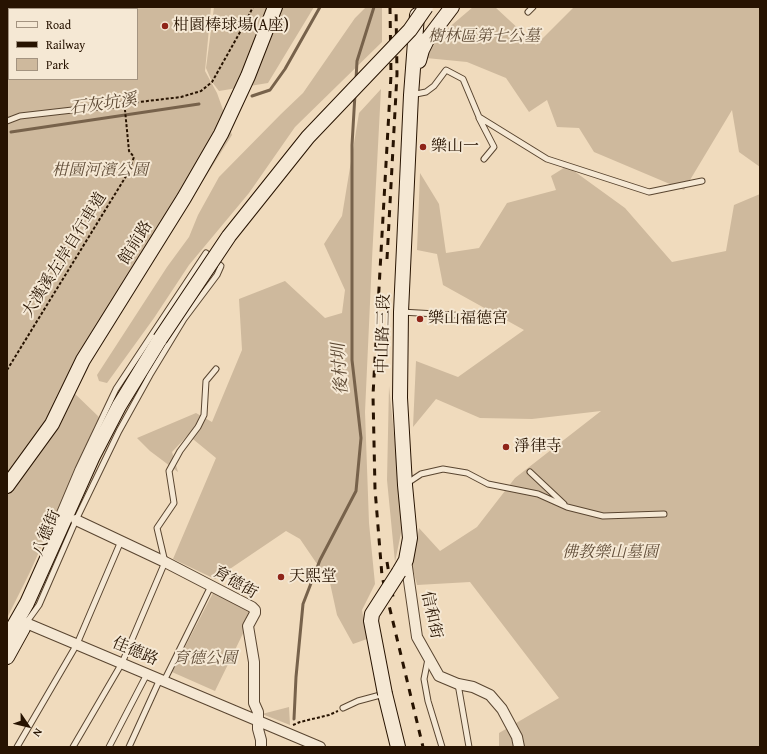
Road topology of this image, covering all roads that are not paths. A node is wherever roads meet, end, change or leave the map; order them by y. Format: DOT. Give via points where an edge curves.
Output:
graph roads {
  1 [pos="275,7"];
  2 [pos="418,7"];
  3 [pos="426,7"];
  4 [pos="452,7"];
  5 [pos="461,7"];
  6 [pos="533,7"];
  7 [pos="528,12"];
  8 [pos="437,28"];
  9 [pos="411,95"];
  10 [pos="125,104"];
  11 [pos="479,117"];
  12 [pos="7,121"];
  13 [pos="484,160"];
  14 [pos="702,181"];
  15 [pos="401,312"];
  16 [pos="454,315"];
  17 [pos="216,369"];
  18 [pos="530,472"];
  19 [pos="9,481"];
  20 [pos="405,485"];
  21 [pos="566,507"];
  22 [pos="664,514"];
  23 [pos="58,518"];
  24 [pos="76,520"];
  25 [pos="121,541"];
  26 [pos="165,562"];
  27 [pos="402,566"];
  28 [pos="211,586"];
  29 [pos="20,602"];
  30 [pos="16,623"];
  31 [pos="7,638"];
  32 [pos="77,644"];
  33 [pos="7,657"];
  34 [pos="429,658"];
  35 [pos="122,663"];
  36 [pos="147,674"];
  37 [pos="162,680"];
  38 [pos="458,684"];
  39 [pos="385,694"];
  40 [pos="343,708"];
  41 [pos="258,721"];
  42 [pos="17,747"];
  43 [pos="73,747"];
  44 [pos="110,747"];
  45 [pos="129,747"];
  46 [pos="261,747"];
  47 [pos="320,747"];
  48 [pos="398,747"];
  49 [pos="442,747"];
  50 [pos="469,747"];
  51 [pos="519,747"];
  1 -- 19 [label="street, 館前路" via="248,76 221,134 83,360 52,424"];
  2 -- 9 [label="street, 中山路三段"];
  3 -- 30 [label="street, 八德街, bridge" via="406,35 303,144 229,236 160,339 119,406 68,526"];
  4 -- 8 [label="street, 中山路三段"];
  5 -- 8 [label="street"];
  6 -- 7 [label="lane"];
  8 -- 9 [label="street, 中山路三段" via="422,50"];
  9 -- 11 [label="lane" via="426,92 446,70 463,79"];
  9 -- 15 [label="street, 中山路三段"];
  10 -- 12 [label="lane" via="20,116"];
  11 -- 13 [label="lane" via="494,147"];
  11 -- 14 [label="lane" via="547,159 649,192"];
  15 -- 16 [label="lane"];
  15 -- 20 [label="street, 中山路三段" via="400,398"];
  17 -- 26 [label="lane" via="206,381 204,415 169,471 174,503 157,528"];
  18 -- 21 [label="lane"];
  20 -- 21 [label="lane" via="421,474 444,469 467,473 488,484 538,494"];
  20 -- 27 [label="street, 中山路三段" via="410,538"];
  21 -- 22 [label="lane" via="603,516"];
  23 -- 24 [label="lane" via="116,389 206,253 221,266 217,275 184,319 150,375 119,431"];
  24 -- 25 [label="street, 育德街"];
  24 -- 30 [label="lane" via="39,605"];
  25 -- 26 [label="street, 育德街"];
  25 -- 32 [label="lane"];
  26 -- 28 [label="street, 育德街"];
  26 -- 35 [label="lane"];
  27 -- 34 [label="street, 信和街" via="417,637"];
  27 -- 39 [label="street, bridge" via="372,614 371,621"];
  28 -- 37 [label="lane"];
  28 -- 41 [label="street, 育德街" via="254,610 248,626 254,662 254,703"];
  29 -- 30 [label="lane"];
  30 -- 31 [label="street, 八德街"];
  30 -- 32 [label="street, 佳德路"];
  30 -- 33 [label="street, 八德街"];
  32 -- 35 [label="street, 佳德路"];
  32 -- 42 [label="lane"];
  34 -- 38 [label="street, 信和街" via="439,676"];
  34 -- 49 [label="lane" via="424,679"];
  35 -- 36 [label="street, 佳德路"];
  35 -- 43 [label="lane"];
  36 -- 37 [label="street, 佳德路"];
  36 -- 44 [label="lane"];
  37 -- 41 [label="street, 佳德路"];
  37 -- 45 [label="lane"];
  38 -- 50 [label="lane"];
  38 -- 51 [label="street, 信和街" via="473,687 490,695 502,709 517,737"];
  39 -- 40 [label="lane"];
  39 -- 48 [label="street"];
  41 -- 46 [label="street, 育德街"];
  41 -- 47 [label="street, 佳德路"];
}
